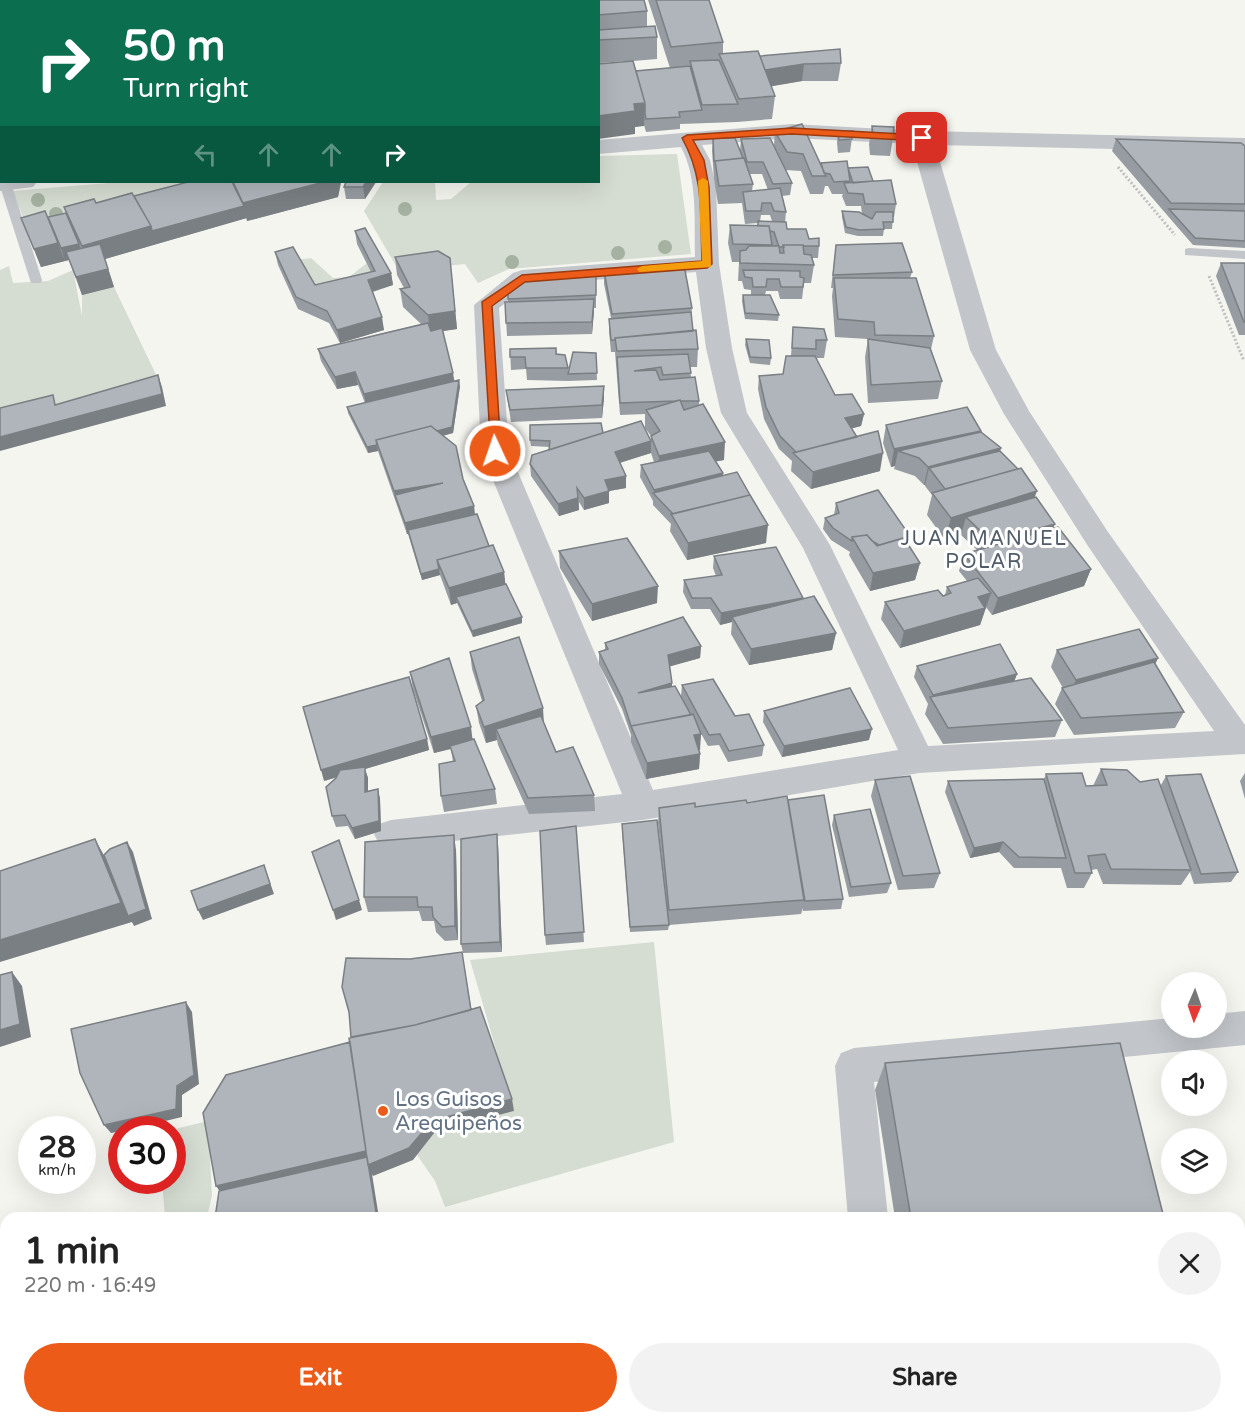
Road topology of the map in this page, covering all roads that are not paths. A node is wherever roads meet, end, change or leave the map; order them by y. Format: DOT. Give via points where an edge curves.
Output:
graph roads {
  1 [pos="687,138"];
  2 [pos="922,138"];
  3 [pos="1245,145"];
  4 [pos="600,147"];
  5 [pos="10,183"];
  6 [pos="1189,252"];
  7 [pos="1245,255"];
  8 [pos="707,264"];
  9 [pos="36,280"];
  10 [pos="919,760"];
  11 [pos="643,806"];
  12 [pos="391,834"];
  13 [pos="1245,1028"];
  14 [pos="867,1212"];
  1 -- 2 [label="street" via="792,131"];
  1 -- 4 [label="street"];
  1 -- 8 [label="street" via="699,160 704,187"];
  2 -- 3 [label="street"];
  2 -- 10 [label="street" via="983,350 1017,414 1061,482 1240,743"];
  5 -- 9 [label="lane"];
  6 -- 7 [label="lane"];
  8 -- 10 [label="street" via="719,348 734,413 816,545"];
  8 -- 11 [label="street" via="522,278 486,304 495,451"];
  10 -- 11 [label="street"];
  11 -- 12 [label="street"];
  13 -- 14 [label="street" via="1121,1057 854,1066"];
}
